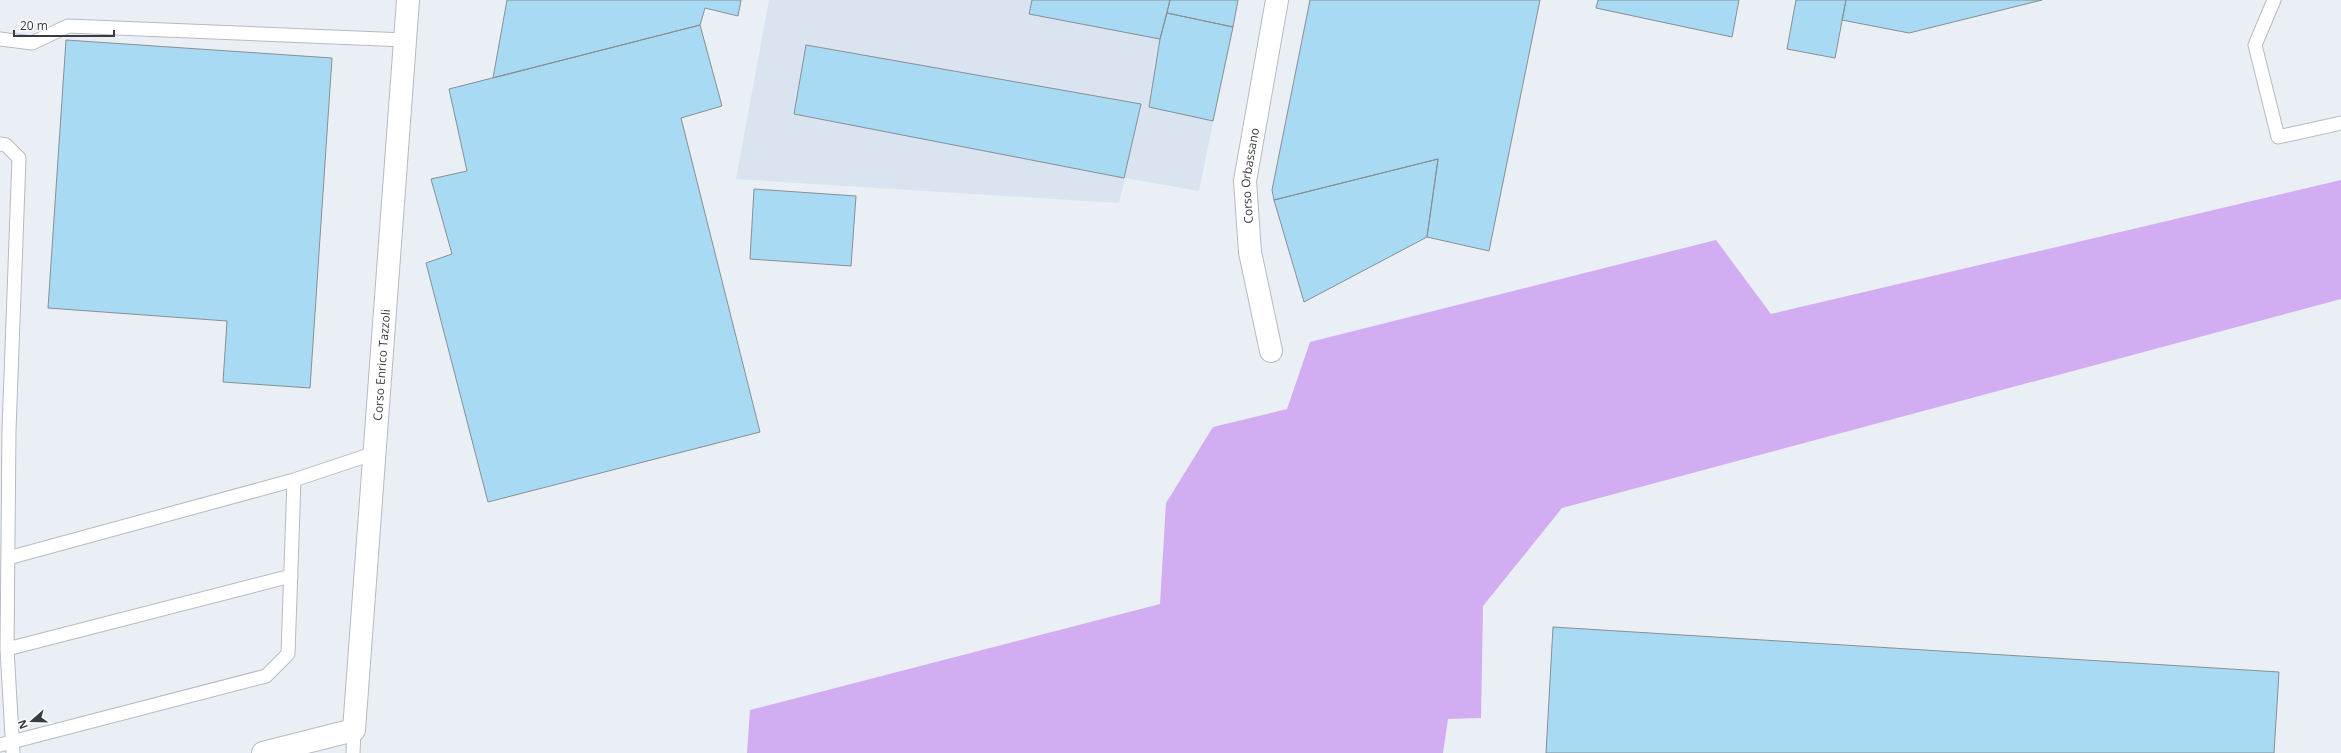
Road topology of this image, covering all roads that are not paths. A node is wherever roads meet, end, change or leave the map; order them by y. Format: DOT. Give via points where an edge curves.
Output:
graph roads {
  1 [pos="408,0"];
  2 [pos="1277,0"];
  3 [pos="2274,0"];
  4 [pos="0,39"];
  5 [pos="405,40"];
  6 [pos="2341,123"];
  7 [pos="0,144"];
  8 [pos="1271,351"];
  9 [pos="374,453"];
  10 [pos="294,480"];
  11 [pos="8,558"];
  12 [pos="290,576"];
  13 [pos="7,649"];
  14 [pos="354,730"];
  15 [pos="8,747"];
  16 [pos="263,753"];
  17 [pos="353,753"];
  1 -- 5 [label="street, Corso Enrico Tazzoli"];
  2 -- 8 [label="street, Corso Orbassano" via="1246,181 1250,252"];
  3 -- 6 [label="lane" via="2255,45 2278,137"];
  4 -- 5 [label="lane" via="32,43 68,26"];
  5 -- 9 [label="street, Corso Enrico Tazzoli"];
  7 -- 11 [label="lane" via="6,145 19,158 9,430"];
  9 -- 10 [label="lane"];
  9 -- 14 [label="street, Corso Enrico Tazzoli"];
  10 -- 11 [label="lane"];
  10 -- 12 [label="lane"];
  11 -- 13 [label="lane"];
  12 -- 13 [label="lane"];
  12 -- 15 [label="lane" via="288,654 266,676"];
  13 -- 15 [label="lane"];
  14 -- 16 [label="street"];
  14 -- 17 [label="lane, Corso Enrico Tazzoli"];
}
